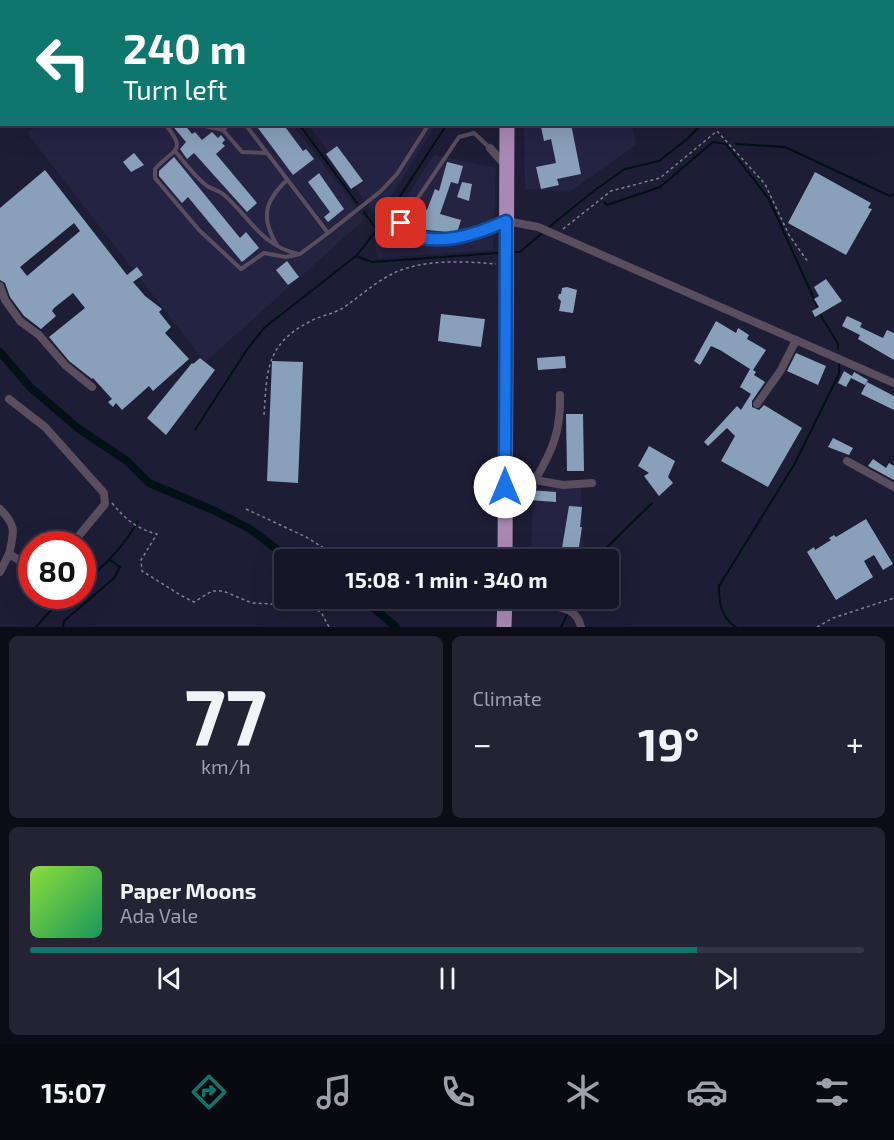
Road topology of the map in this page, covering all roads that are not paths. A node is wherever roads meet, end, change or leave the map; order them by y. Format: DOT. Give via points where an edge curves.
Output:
graph roads {
  1 [pos="167,126"];
  2 [pos="204,126"];
  3 [pos="227,126"];
  4 [pos="247,126"];
  5 [pos="428,126"];
  6 [pos="507,126"];
  7 [pos="223,130"];
  8 [pos="490,148"];
  9 [pos="175,151"];
  10 [pos="267,153"];
  11 [pos="506,167"];
  12 [pos="287,180"];
  13 [pos="506,221"];
  14 [pos="328,233"];
  15 [pos="464,237"];
  16 [pos="277,245"];
  17 [pos="300,254"];
  18 [pos="0,286"];
  19 [pos="796,340"];
  20 [pos="894,382"];
  21 [pos="92,387"];
  22 [pos="560,395"];
  23 [pos="9,399"];
  24 [pos="757,405"];
  25 [pos="847,461"];
  26 [pos="535,480"];
  27 [pos="592,483"];
  28 [pos="505,487"];
  29 [pos="894,487"];
  30 [pos="0,509"];
  31 [pos="83,531"];
  32 [pos="505,549"];
  33 [pos="9,554"];
  34 [pos="18,559"];
  35 [pos="0,572"];
  36 [pos="505,609"];
  37 [pos="565,609"];
  38 [pos="504,627"];
  39 [pos="581,627"];
  1 -- 9 [label="lane" via="178,141"];
  2 -- 7 [label="lane"];
  3 -- 7 [label="lane"];
  4 -- 10 [label="lane"];
  5 -- 14 [label="lane" via="397,174"];
  6 -- 11 [label="highway"];
  7 -- 10 [label="lane" via="242,152"];
  8 -- 11 [label="street"];
  8 -- 15 [label="lane" via="474,133 459,138 402,218 402,229 416,237"];
  9 -- 16 [label="lane" via="197,178 222,192 258,234"];
  9 -- 17 [label="lane" via="156,167 155,178 199,230 236,265 245,268 264,253 286,257"];
  10 -- 12 [label="lane"];
  11 -- 13 [label="highway"];
  12 -- 14 [label="lane"];
  12 -- 16 [label="lane" via="271,198 267,211"];
  13 -- 15 [label="street"];
  13 -- 19 [label="street" via="555,235"];
  13 -- 28 [label="highway"];
  14 -- 17 [label="lane"];
  16 -- 17 [label="lane"];
  18 -- 21 [label="street" via="20,321"];
  19 -- 20 [label="street"];
  19 -- 24 [label="street"];
  22 -- 26 [label="street" via="561,419 555,440"];
  23 -- 31 [label="street" via="45,427 104,493 105,504"];
  25 -- 29 [label="street"];
  26 -- 27 [label="street" via="563,485"];
  26 -- 28 [label="street"];
  28 -- 32 [label="highway"];
  30 -- 33 [label="street" via="14,529"];
  33 -- 34 [label="street"];
  33 -- 35 [label="street"];
  36 -- 38 [label="highway"];
  37 -- 39 [label="street" via="578,618"];
}
